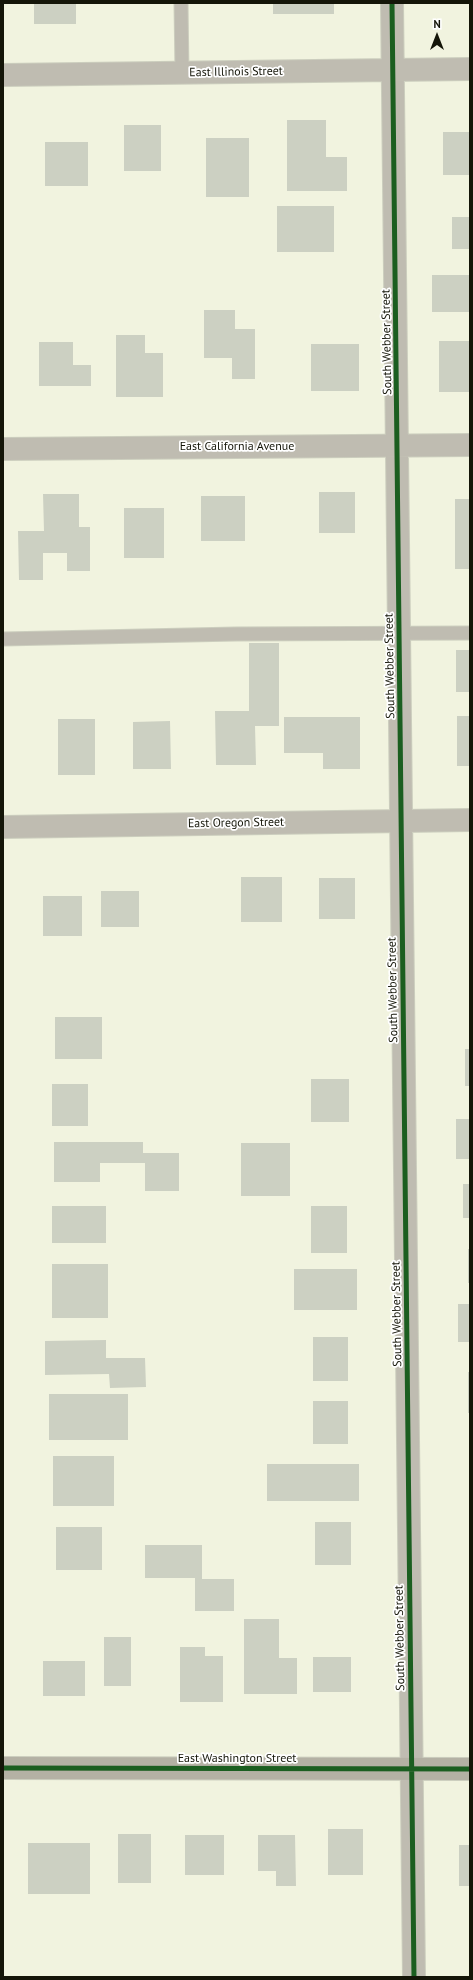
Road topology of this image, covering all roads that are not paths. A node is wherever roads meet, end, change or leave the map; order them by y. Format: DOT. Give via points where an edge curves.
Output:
graph roads {
  1 [pos="181,3"];
  2 [pos="392,3"];
  3 [pos="470,68"];
  4 [pos="393,69"];
  5 [pos="182,73"];
  6 [pos="3,75"];
  7 [pos="470,445"];
  8 [pos="398,446"];
  9 [pos="3,448"];
  10 [pos="470,633"];
  11 [pos="400,634"];
  12 [pos="3,639"];
  13 [pos="470,820"];
  14 [pos="402,821"];
  15 [pos="3,827"];
  16 [pos="3,1768"];
  17 [pos="411,1769"];
  18 [pos="470,1769"];
  19 [pos="414,1977"];
  1 -- 5 [label="lane"];
  2 -- 4 [label="street, South Webber Street"];
  3 -- 4 [label="street, East Illinois Street"];
  4 -- 5 [label="street, East Illinois Street"];
  4 -- 8 [label="street, South Webber Street"];
  5 -- 6 [label="street, East Illinois Street"];
  7 -- 8 [label="street, East California Avenue"];
  8 -- 9 [label="street, East California Avenue"];
  8 -- 11 [label="street, South Webber Street"];
  10 -- 11 [label="lane"];
  11 -- 12 [label="lane" via="236,634"];
  11 -- 14 [label="street, South Webber Street"];
  13 -- 14 [label="street, East Oregon Street"];
  14 -- 15 [label="street, East Oregon Street"];
  14 -- 17 [label="street, South Webber Street"];
  16 -- 17 [label="main road, East Washington Street"];
  17 -- 18 [label="main road, East Washington Street"];
  17 -- 19 [label="street, South Webber Street"];
}
